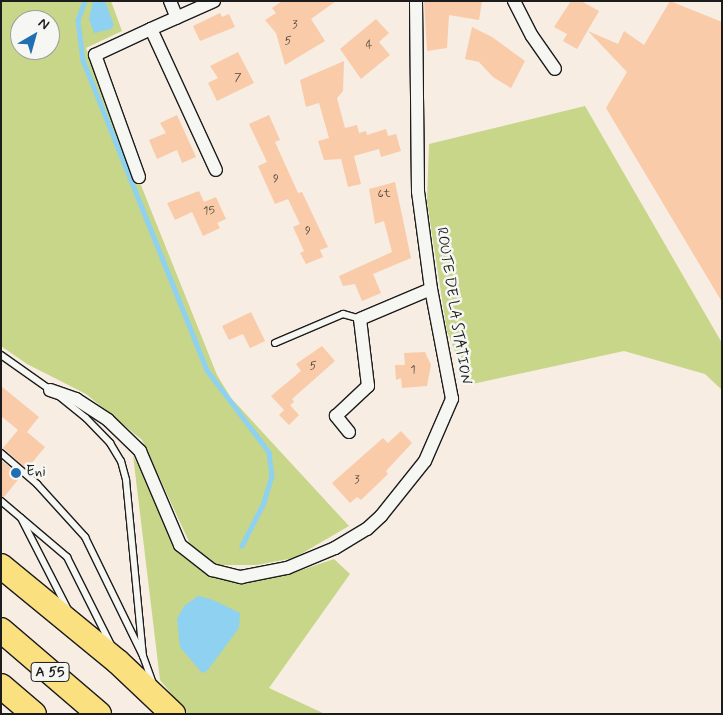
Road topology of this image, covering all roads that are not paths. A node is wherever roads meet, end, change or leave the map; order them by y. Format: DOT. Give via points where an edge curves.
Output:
graph roads {
  1 [pos="170,1"];
  2 [pos="214,1"];
  3 [pos="416,1"];
  4 [pos="514,1"];
  5 [pos="177,18"];
  6 [pos="151,29"];
  7 [pos="555,69"];
  8 [pos="216,170"];
  9 [pos="139,177"];
  10 [pos="431,289"];
  11 [pos="360,319"];
  12 [pos="275,343"];
  13 [pos="1,355"];
  14 [pos="50,390"];
  15 [pos="349,432"];
  16 [pos="1,453"];
  17 [pos="1,501"];
  18 [pos="20,516"];
  19 [pos="1,566"];
  20 [pos="77,628"];
  21 [pos="1,630"];
  22 [pos="143,656"];
  23 [pos="118,662"];
  24 [pos="1,686"];
  25 [pos="34,714"];
  26 [pos="99,714"];
  27 [pos="174,714"];
  1 -- 5 [label="street"];
  2 -- 5 [label="street"];
  3 -- 10 [label="street, ROUTE DE LA STATION" via="418,192"];
  4 -- 7 [label="street" via="532,36"];
  5 -- 6 [label="street"];
  6 -- 8 [label="street"];
  6 -- 9 [label="street" via="95,55"];
  10 -- 11 [label="street"];
  10 -- 14 [label="street, ROUTE DE LA STATION" via="452,399 424,461 367,529 335,548 287,568 241,577 228,576 201,564 180,545 140,451 108,420 76,399"];
  11 -- 12 [label="lane" via="343,314"];
  11 -- 15 [label="street" via="368,386 336,416"];
  13 -- 14 [label="lane"];
  14 -- 22 [label="lane" via="86,418 121,461 126,480"];
  16 -- 22 [label="lane" via="37,484 85,537"];
  17 -- 18 [label="lane"];
  18 -- 20 [label="lane"];
  18 -- 23 [label="lane" via="67,556"];
  19 -- 20 [label="highway"];
  20 -- 23 [label="highway"];
  21 -- 26 [label="highway, A 55"];
  22 -- 27 [label="lane" via="156,689"];
  23 -- 27 [label="highway"];
  24 -- 25 [label="highway, A 55"];
}
